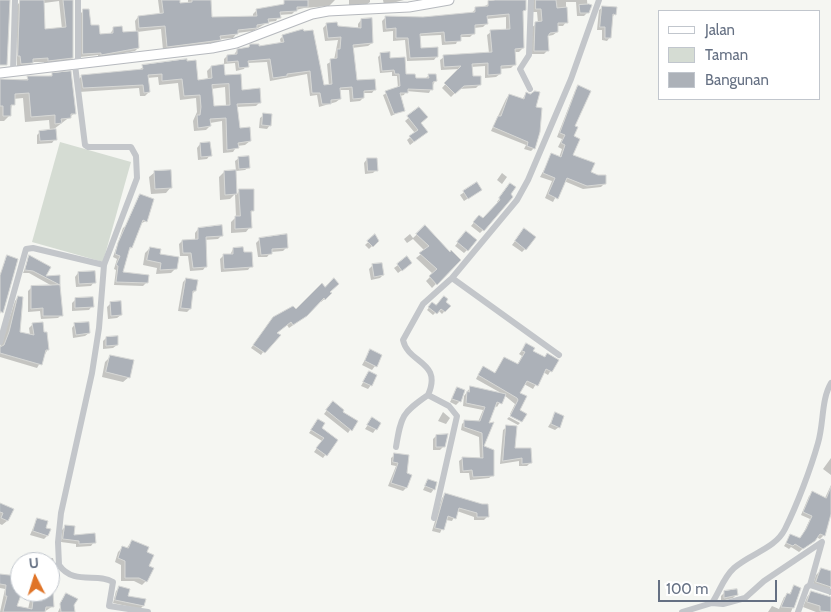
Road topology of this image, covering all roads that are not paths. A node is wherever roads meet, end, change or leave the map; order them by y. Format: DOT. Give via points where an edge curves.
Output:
graph roads {
  1 [pos="15,0"];
  2 [pos="78,0"];
  3 [pos="449,0"];
  4 [pos="530,0"];
  5 [pos="599,0"];
  6 [pos="77,65"];
  7 [pos="13,72"];
  8 [pos="0,73"];
  9 [pos="530,89"];
  10 [pos="104,264"];
  11 [pos="452,278"];
  12 [pos="0,342"];
  13 [pos="559,355"];
  14 [pos="831,383"];
  15 [pos="428,395"];
  16 [pos="396,447"];
  17 [pos="434,518"];
  18 [pos="810,585"];
  19 [pos="831,592"];
  20 [pos="712,603"];
  21 [pos="108,609"];
  22 [pos="148,612"];
  23 [pos="682,612"];
  24 [pos="798,612"];
  1 -- 7 [label="street"];
  2 -- 6 [label="street"];
  3 -- 6 [label="main road" via="410,7 328,11 236,43 161,56"];
  4 -- 9 [label="street" via="529,55 520,69"];
  5 -- 11 [label="street" via="571,79 528,180 517,200"];
  6 -- 7 [label="main road"];
  6 -- 10 [label="street" via="85,145 131,147 136,156 138,171 134,188"];
  7 -- 8 [label="main road"];
  10 -- 12 [label="street" via="26,249"];
  10 -- 21 [label="street" via="92,373 61,513 58,542 62,570 84,579 104,578 113,582"];
  11 -- 13 [label="street"];
  11 -- 15 [label="street" via="423,304 403,340 404,346 430,370 432,378"];
  14 -- 20 [label="street" via="818,442 785,530 772,546 746,558 732,570 723,580"];
  15 -- 16 [label="street" via="401,418"];
  15 -- 17 [label="street" via="449,406 457,416"];
  18 -- 19 [label="street"];
  18 -- 20 [label="street" via="822,542 764,581 745,598 723,604"];
  18 -- 24 [label="street"];
  20 -- 23 [label="street"];
  21 -- 22 [label="street"];
}
